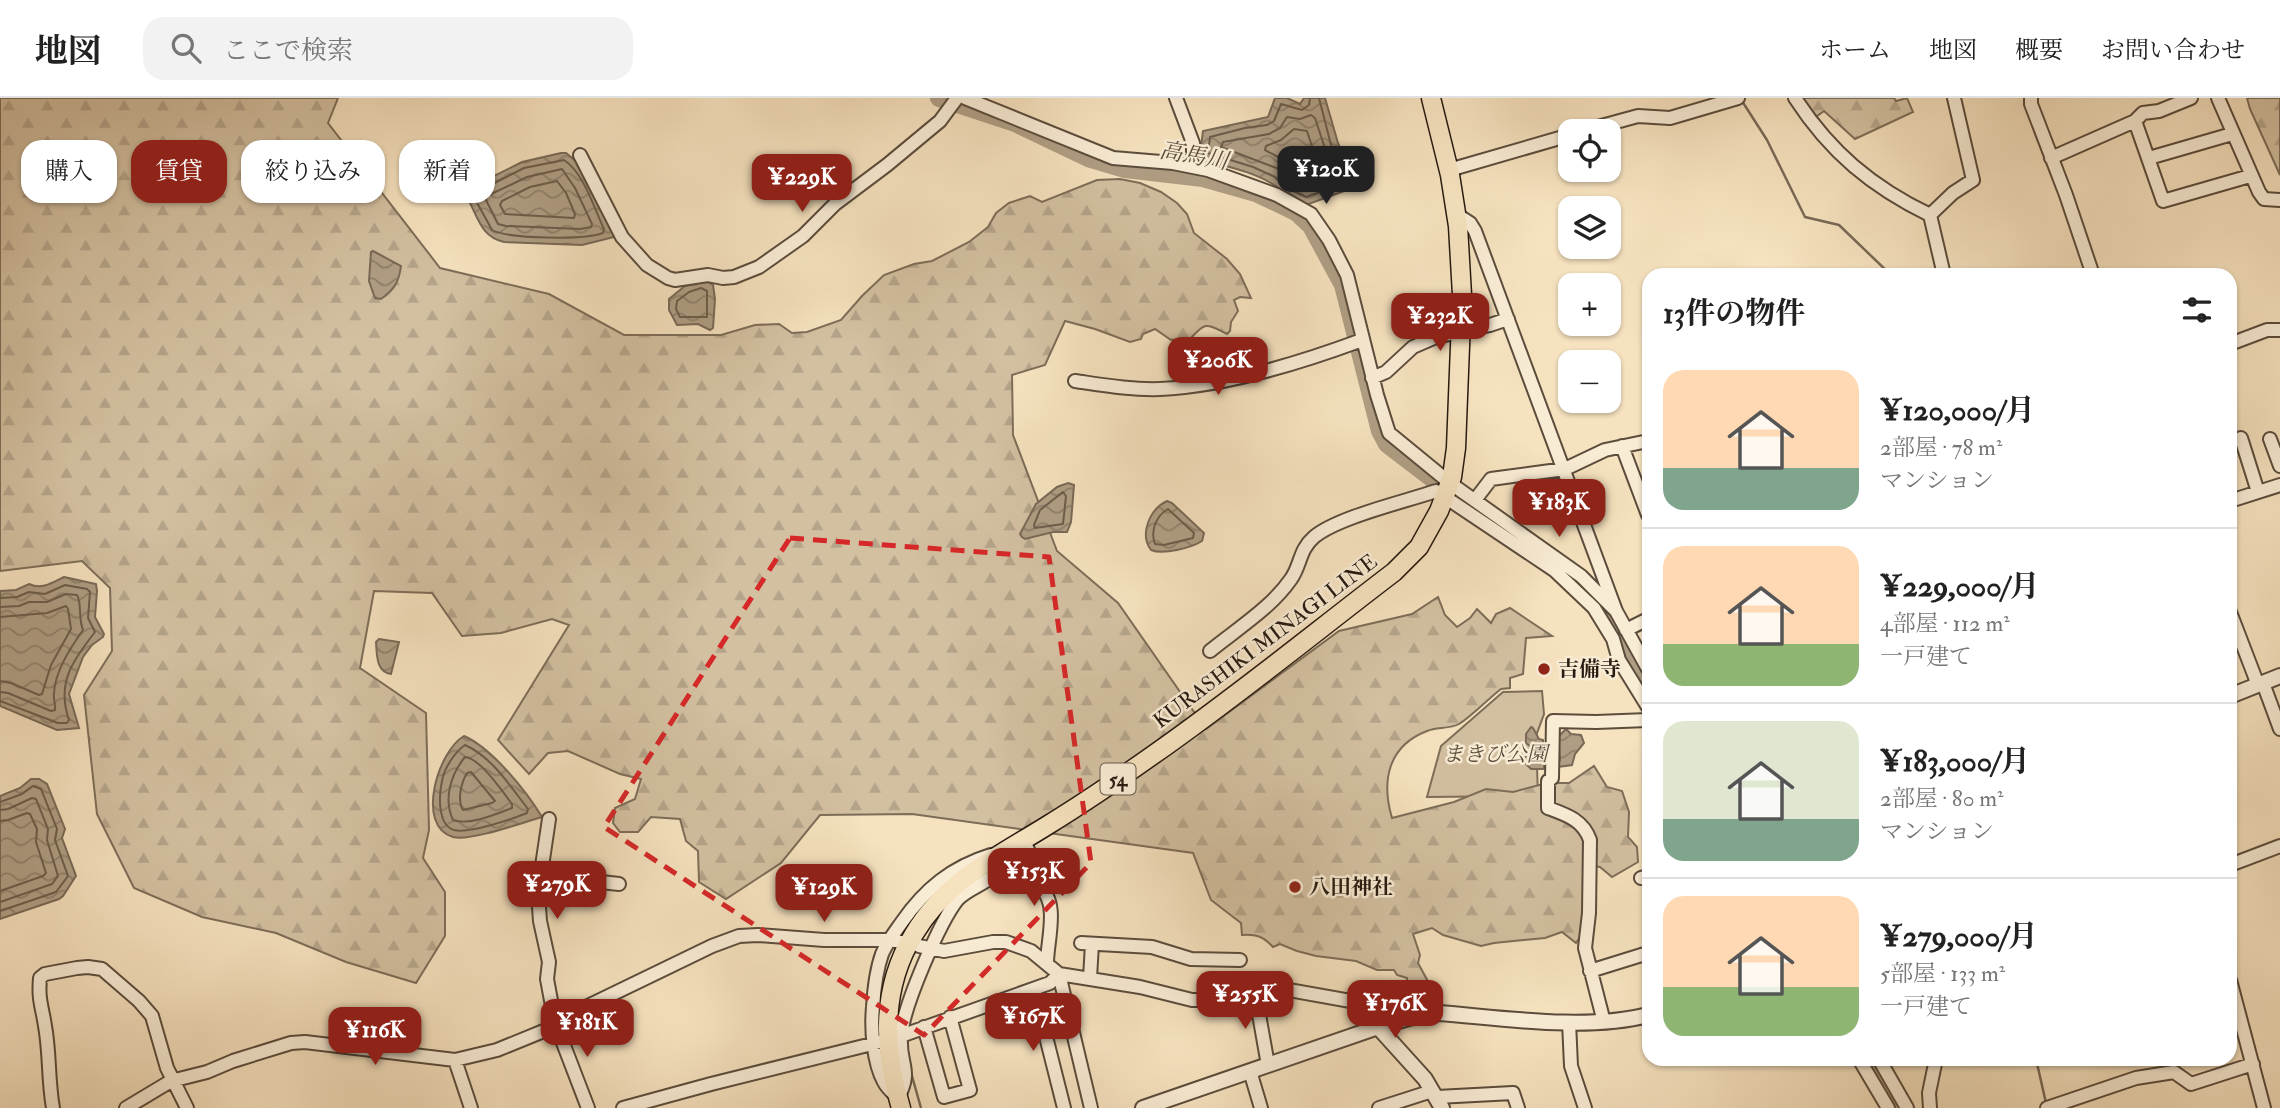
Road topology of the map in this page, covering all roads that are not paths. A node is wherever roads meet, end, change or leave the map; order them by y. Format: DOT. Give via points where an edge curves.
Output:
graph roads {
  1 [pos="957,98"];
  2 [pos="965,98"];
  3 [pos="1177,98"];
  4 [pos="1431,98"];
  5 [pos="1738,98"];
  6 [pos="1795,98"];
  7 [pos="1954,98"];
  8 [pos="2031,98"];
  9 [pos="2191,98"];
  10 [pos="2218,98"];
  11 [pos="1621,121"];
  12 [pos="2135,121"];
  13 [pos="2232,134"];
  14 [pos="1558,138"];
  15 [pos="580,155"];
  16 [pos="2052,158"];
  17 [pos="2149,158"];
  18 [pos="1193,166"];
  19 [pos="1448,170"];
  20 [pos="2250,176"];
  21 [pos="2280,200"];
  22 [pos="1456,215"];
  23 [pos="1930,215"];
  24 [pos="1942,268"];
  25 [pos="2091,268"];
  26 [pos="1508,319"];
  27 [pos="2280,330"];
  28 [pos="1461,332"];
  29 [pos="1358,341"];
  30 [pos="2237,341"];
  31 [pos="1372,378"];
  32 [pos="1075,381"];
  33 [pos="2241,438"];
  34 [pos="2270,439"];
  35 [pos="1642,442"];
  36 [pos="1622,446"];
  37 [pos="2280,466"];
  38 [pos="1565,469"];
  39 [pos="2280,485"];
  40 [pos="1448,491"];
  41 [pos="2258,492"];
  42 [pos="1642,498"];
  43 [pos="2237,498"];
  44 [pos="1475,500"];
  45 [pos="1616,611"];
  46 [pos="1642,622"];
  47 [pos="2237,629"];
  48 [pos="1626,630"];
  49 [pos="1210,651"];
  50 [pos="1642,658"];
  51 [pos="2280,676"];
  52 [pos="2260,684"];
  53 [pos="2237,693"];
  54 [pos="1642,697"];
  55 [pos="1642,720"];
  56 [pos="2280,729"];
  57 [pos="549,819"];
  58 [pos="2280,845"];
  59 [pos="1014,852"];
  60 [pos="2237,862"];
  61 [pos="540,882"];
  62 [pos="619,884"];
  63 [pos="895,941"];
  64 [pos="925,947"];
  65 [pos="1642,955"];
  66 [pos="1240,960"];
  67 [pos="1047,963"];
  68 [pos="1590,971"];
  69 [pos="1059,974"];
  70 [pos="1090,978"];
  71 [pos="1252,987"];
  72 [pos="1034,989"];
  73 [pos="2237,1006"];
  74 [pos="1642,1016"];
  75 [pos="950,1017"];
  76 [pos="1409,1017"];
  77 [pos="555,1022"];
  78 [pos="1569,1022"];
  79 [pos="1604,1022"];
  80 [pos="924,1027"];
  81 [pos="1378,1027"];
  82 [pos="898,1037"];
  83 [pos="877,1043"];
  84 [pos="455,1060"];
  85 [pos="2253,1064"];
  86 [pos="1268,1065"];
  87 [pos="1863,1066"];
  88 [pos="1883,1066"];
  89 [pos="1935,1066"];
  90 [pos="1250,1071"];
  91 [pos="171,1081"];
  92 [pos="1437,1099"];
  93 [pos="1474,1102"];
  94 [pos="899,1103"];
  95 [pos="53,1108"];
  96 [pos="126,1108"];
  97 [pos="187,1108"];
  98 [pos="471,1108"];
  99 [pos="588,1108"];
  100 [pos="622,1108"];
  101 [pos="1064,1108"];
  102 [pos="1091,1108"];
  103 [pos="1143,1108"];
  104 [pos="1261,1108"];
  105 [pos="1379,1108"];
  106 [pos="1518,1108"];
  107 [pos="1585,1108"];
  108 [pos="1888,1108"];
  109 [pos="1907,1108"];
  110 [pos="1930,1108"];
  111 [pos="2048,1108"];
  112 [pos="2264,1108"];
  1 -- 15 [label="street" via="940,121 835,204 803,236 759,267 734,277 675,280 647,265 622,237"];
  2 -- 18 [label="street" via="1113,158"];
  3 -- 18 [label="street" via="1193,143"];
  4 -- 19 [label="main road, KURASHIKI MINAGI LINE / 54"];
  5 -- 11 [label="street" via="1670,118 1638,116"];
  6 -- 23 [label="street" via="1814,128 1857,169"];
  7 -- 23 [label="street" via="1973,180"];
  8 -- 16 [label="street"];
  9 -- 12 [label="street" via="2143,113"];
  10 -- 13 [label="street"];
  12 -- 16 [label="street"];
  12 -- 17 [label="street"];
  13 -- 17 [label="street"];
  13 -- 20 [label="street"];
  14 -- 19 [label="street"];
  16 -- 25 [label="street"];
  17 -- 20 [label="street" via="2163,201"];
  18 -- 29 [label="street" via="1265,190 1311,214 1346,275"];
  19 -- 22 [label="main road, KURASHIKI MINAGI LINE / 54"];
  20 -- 21 [label="street" via="2264,199"];
  22 -- 26 [label="street" via="1475,231"];
  22 -- 28 [label="main road, KURASHIKI MINAGI LINE / 54"];
  23 -- 24 [label="street"];
  26 -- 28 [label="street"];
  26 -- 38 [label="street"];
  27 -- 30 [label="street"];
  28 -- 31 [label="street" via="1413,347 1387,372"];
  28 -- 40 [label="main road, KURASHIKI MINAGI LINE / 54" via="1456,448"];
  29 -- 31 [label="street"];
  29 -- 32 [label="street" via="1242,377 1187,387 1157,389"];
  31 -- 40 [label="street" via="1389,433"];
  33 -- 41 [label="street"];
  34 -- 37 [label="street"];
  35 -- 36 [label="street"];
  36 -- 38 [label="street"];
  36 -- 42 [label="street"];
  38 -- 44 [label="street" via="1491,479"];
  38 -- 45 [label="street"];
  39 -- 41 [label="street"];
  40 -- 44 [label="street"];
  40 -- 49 [label="street" via="1336,523 1314,537 1278,596"];
  40 -- 54 [label="street" via="1554,570 1594,608"];
  40 -- 59 [label="main road, KURASHIKI MINAGI LINE / 54" via="1419,547 1394,572 1198,723"];
  41 -- 43 [label="street"];
  44 -- 45 [label="street" via="1581,576"];
  45 -- 48 [label="street"];
  46 -- 48 [label="street"];
  47 -- 52 [label="street"];
  48 -- 50 [label="street"];
  51 -- 52 [label="street"];
  52 -- 53 [label="street"];
  52 -- 56 [label="street"];
  55 -- 68 [label="street" via="1553,720 1548,808 1581,824 1590,840 1585,948"];
  57 -- 61 [label="street"];
  58 -- 60 [label="street"];
  59 -- 63 [label="street" via="958,867 931,886 914,905"];
  59 -- 64 [label="street" via="956,902"];
  59 -- 67 [label="street" via="1012,874 1037,885 1052,906"];
  59 -- 94 [label="main road, KURASHIKI MINAGI LINE / 54" via="977,868 955,885 928,914 907,947 892,990 887,1026"];
  61 -- 62 [label="street"];
  61 -- 77 [label="street" via="540,921"];
  63 -- 77 [label="street" via="739,936"];
  63 -- 83 [label="street" via="882,955 874,985 872,1019"];
  64 -- 67 [label="street" via="944,951 1006,942"];
  64 -- 82 [label="street"];
  65 -- 68 [label="street"];
  66 -- 70 [label="street" via="1191,959 1152,947 1086,943"];
  67 -- 69 [label="street"];
  68 -- 79 [label="street"];
  69 -- 70 [label="street"];
  69 -- 72 [label="street"];
  69 -- 102 [label="street"];
  70 -- 71 [label="street" via="1192,1000"];
  71 -- 76 [label="street" via="1373,1005"];
  71 -- 86 [label="street"];
  72 -- 75 [label="street"];
  72 -- 101 [label="street"];
  73 -- 85 [label="street"];
  74 -- 79 [label="street"];
  75 -- 80 [label="street"];
  75 -- 80 [label="street" via="970,1090 944,1097"];
  76 -- 78 [label="street" via="1439,1013"];
  76 -- 81 [label="street"];
  77 -- 84 [label="street" via="551,1028 497,1050"];
  77 -- 99 [label="street"];
  78 -- 79 [label="street"];
  78 -- 107 [label="street" via="1571,1066"];
  80 -- 82 [label="street"];
  81 -- 86 [label="street"];
  81 -- 92 [label="street"];
  82 -- 94 [label="street" via="906,1082"];
  83 -- 94 [label="street" via="884,1081"];
  83 -- 100 [label="street"];
  84 -- 91 [label="street" via="291,1043"];
  84 -- 98 [label="street"];
  85 -- 111 [label="street" via="2191,1084 2174,1072 2136,1078"];
  85 -- 112 [label="street"];
  86 -- 90 [label="street"];
  87 -- 108 [label="street"];
  88 -- 109 [label="street"];
  89 -- 110 [label="street"];
  90 -- 103 [label="street"];
  90 -- 104 [label="street"];
  91 -- 95 [label="street" via="152,1016 139,1001 102,970 77,968 45,974 40,978 38,998 46,1027"];
  91 -- 96 [label="street"];
  91 -- 97 [label="street"];
  92 -- 93 [label="street"];
  92 -- 105 [label="street"];
  93 -- 106 [label="street" via="1513,1093"];
}
